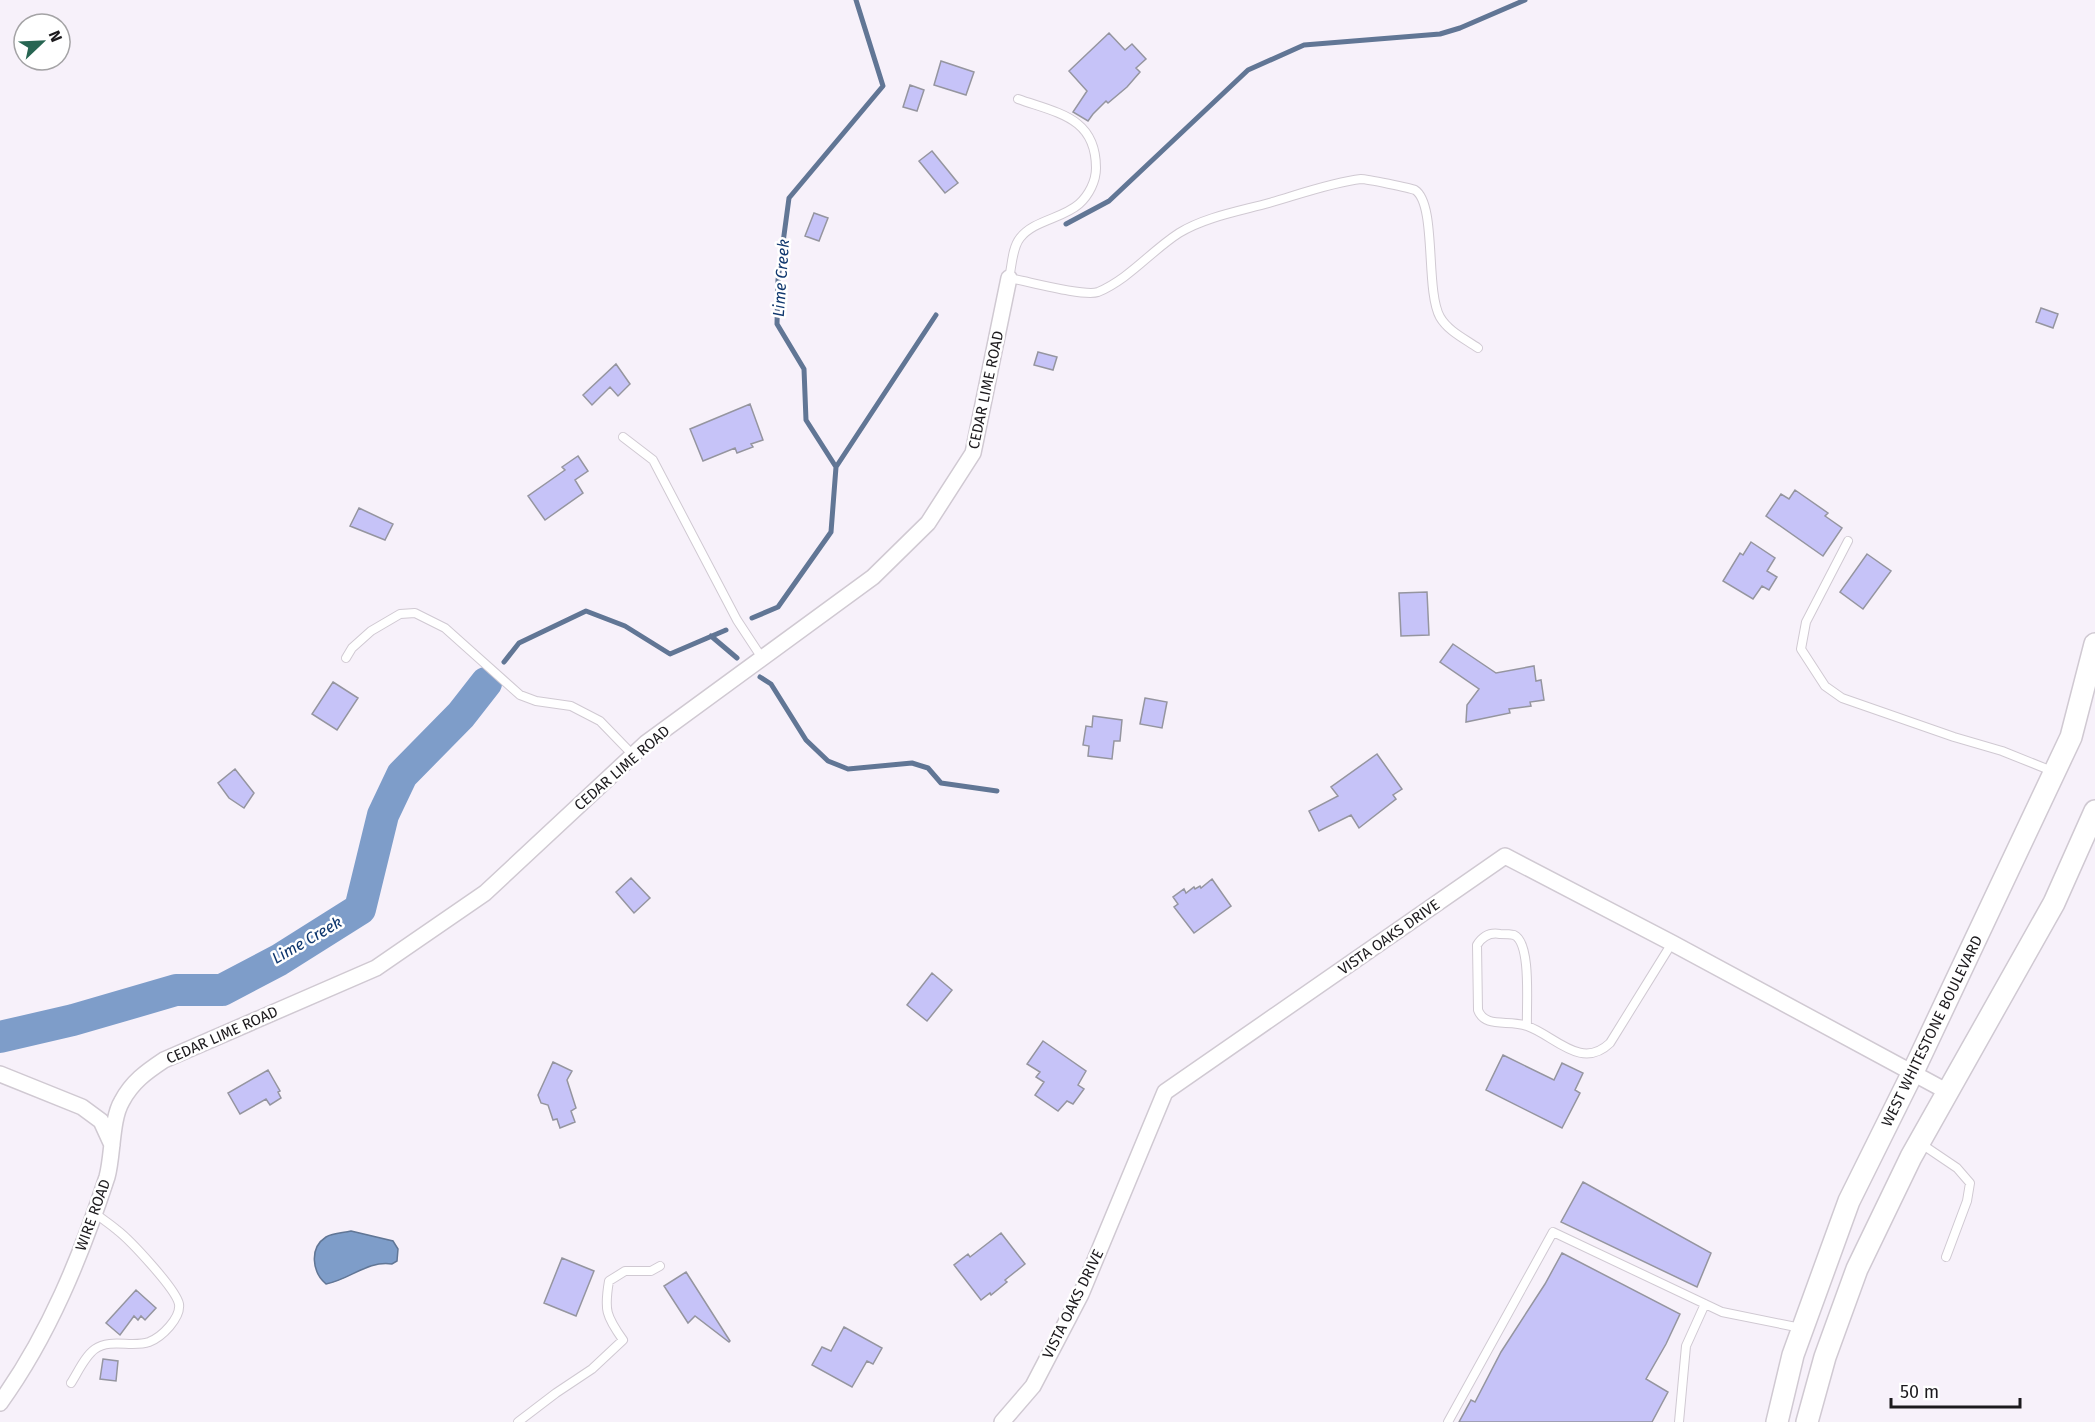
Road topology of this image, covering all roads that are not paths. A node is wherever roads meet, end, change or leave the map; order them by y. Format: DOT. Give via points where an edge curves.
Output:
graph roads {
  1 [pos="1018,99"];
  2 [pos="1009,278"];
  3 [pos="1478,348"];
  4 [pos="623,437"];
  5 [pos="1848,541"];
  6 [pos="2095,644"];
  7 [pos="346,658"];
  8 [pos="762,658"];
  9 [pos="633,755"];
  10 [pos="2056,772"];
  11 [pos="2095,811"];
  12 [pos="1672,943"];
  13 [pos="1527,1026"];
  14 [pos="0,1074"];
  15 [pos="1912,1074"];
  16 [pos="1948,1092"];
  17 [pos="1919,1143"];
  18 [pos="112,1145"];
  19 [pos="95,1213"];
  20 [pos="1946,1257"];
  21 [pos="660,1266"];
  22 [pos="1705,1304"];
  23 [pos="1803,1329"];
  24 [pos="71,1383"];
  25 [pos="0,1403"];
  26 [pos="518,1422"];
  27 [pos="1002,1422"];
  28 [pos="1448,1422"];
  29 [pos="1679,1422"];
  30 [pos="1777,1422"];
  31 [pos="1807,1422"];
  1 -- 2 [label="lane" via="1068,116 1088,132 1096,159 1096,177 1079,204 1018,240"];
  2 -- 3 [label="lane" via="1096,293 1180,232 1207,220 1363,179 1414,190 1422,198 1431,238 1433,296 1440,316 1449,328"];
  2 -- 8 [label="street, CEDAR LIME ROAD" via="973,453 928,523 880,569"];
  4 -- 8 [label="lane" via="653,460 737,620"];
  5 -- 10 [label="lane" via="1806,622 1800,649 1825,686 1842,698"];
  6 -- 10 [label="main road, WEST WHITESTONE BOULEVARD" via="2072,737"];
  7 -- 9 [label="lane" via="371,631 400,614 415,613 446,628 520,694 536,701 571,706 600,721"];
  8 -- 9 [label="street, CEDAR LIME ROAD"];
  9 -- 18 [label="street, CEDAR LIME ROAD" via="485,892 376,968 164,1060 139,1077 120,1102"];
  10 -- 15 [label="main road, WEST WHITESTONE BOULEVARD"];
  11 -- 16 [label="main road" via="2054,903"];
  12 -- 13 [label="lane" via="1603,1050 1592,1054 1575,1052"];
  12 -- 15 [label="street, VISTA OAKS DRIVE"];
  12 -- 27 [label="street, VISTA OAKS DRIVE" via="1505,856 1165,1092 1081,1294 1033,1386"];
  13 -- 13 [label="lane" via="1481,1018 1477,945 1481,938 1494,933 1515,935 1521,942 1526,954"];
  14 -- 18 [label="street" via="82,1107 101,1121"];
  15 -- 16 [label="street, VISTA OAKS DRIVE"];
  15 -- 23 [label="main road, WEST WHITESTONE BOULEVARD" via="1849,1201"];
  16 -- 17 [label="main road"];
  17 -- 20 [label="lane" via="1957,1168 1970,1183"];
  17 -- 31 [label="main road" via="1857,1269 1825,1357"];
  18 -- 19 [label="street, WIRE ROAD"];
  19 -- 24 [label="lane" via="157,1271 179,1304 164,1332 137,1345 97,1348"];
  19 -- 25 [label="street, WIRE ROAD" via="40,1339"];
  21 -- 26 [label="lane" via="651,1271 625,1271 609,1281 608,1318 623,1340 592,1369"];
  22 -- 23 [label="lane" via="1722,1312"];
  22 -- 28 [label="lane" via="1553,1232"];
  22 -- 29 [label="lane" via="1686,1346"];
  23 -- 30 [label="main road, WEST WHITESTONE BOULEVARD"];
}
